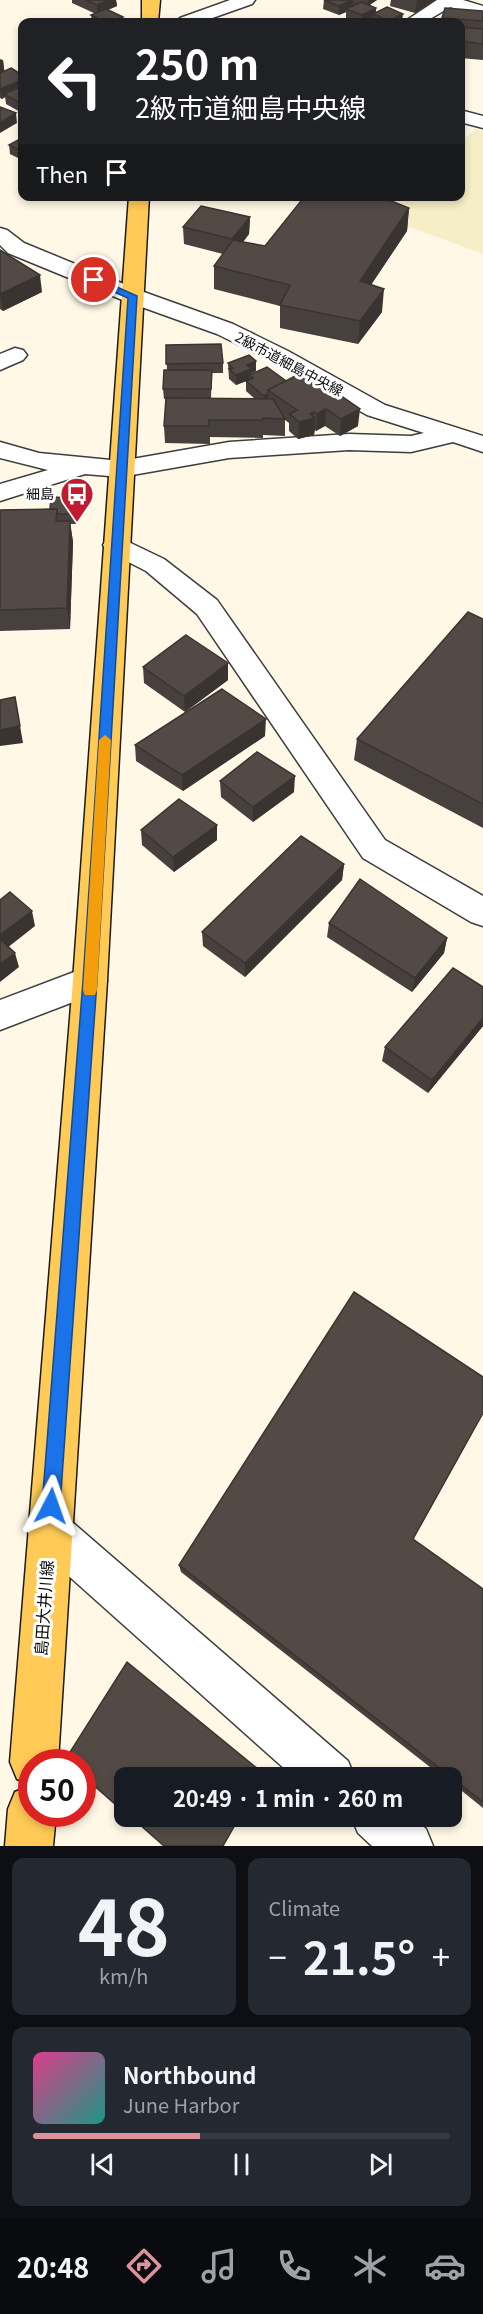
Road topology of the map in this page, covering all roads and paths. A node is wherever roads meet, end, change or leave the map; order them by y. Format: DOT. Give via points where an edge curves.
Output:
graph roads {
  1 [pos="151,0"];
  2 [pos="246,0"];
  3 [pos="483,11"];
  4 [pos="150,18"];
  5 [pos="197,18"];
  6 [pos="420,18"];
  7 [pos="465,117"];
  8 [pos="483,122"];
  9 [pos="139,201"];
  10 [pos="0,234"];
  11 [pos="133,296"];
  12 [pos="453,435"];
  13 [pos="483,444"];
  14 [pos="0,450"];
  15 [pos="105,467"];
  16 [pos="0,493"];
  17 [pos="116,545"];
  18 [pos="483,912"];
  19 [pos="90,981"];
  20 [pos="0,1015"];
  21 [pos="49,1530"];
  22 [pos="35,1749"];
  23 [pos="318,1767"];
  24 [pos="31,1827"];
  25 [pos="387,1827"];
  26 [pos="29,1846"];
  27 [pos="409,1846"];
  1 -- 4 [label="main road"];
  2 -- 5 [label="street"];
  3 -- 6 [label="street" via="448,1"];
  7 -- 8 [label="street"];
  9 -- 11 [label="main road, 島田大井川線"];
  10 -- 11 [label="street, 2級市道細島中央線" via="16,248"];
  11 -- 12 [label="street, 2級市道細島中央線" via="225,329 376,410"];
  11 -- 15 [label="main road, 島田大井川線"];
  12 -- 13 [label="street, 2級市道細島中央線"];
  12 -- 15 [label="street" via="411,444 349,442 229,450"];
  14 -- 15 [label="street" via="38,461"];
  15 -- 16 [label="street"];
  15 -- 17 [label="main road, 島田大井川線"];
  17 -- 18 [label="street" via="155,566 207,607 374,849"];
  17 -- 19 [label="main road, 島田大井川線"];
  19 -- 20 [label="street"];
  19 -- 21 [label="main road, 島田大井川線"];
  21 -- 22 [label="main road, 島田大井川線"];
  21 -- 23 [label="street"];
  24 -- 26 [label="main road"];
  25 -- 27 [label="street"];
}
